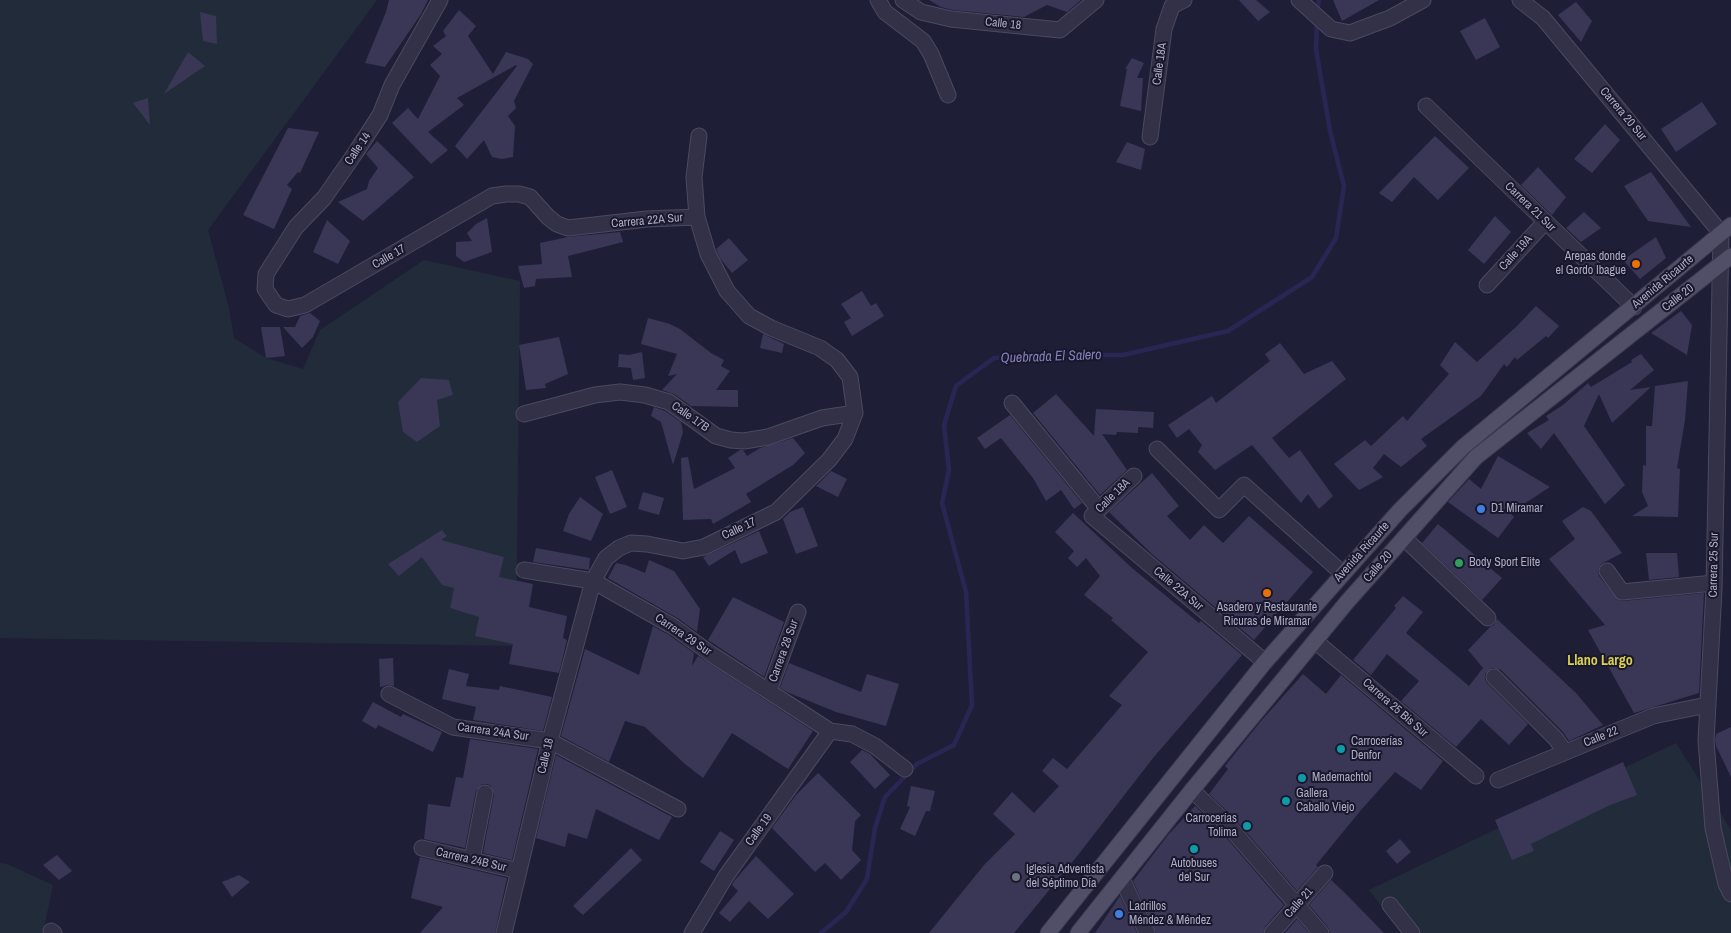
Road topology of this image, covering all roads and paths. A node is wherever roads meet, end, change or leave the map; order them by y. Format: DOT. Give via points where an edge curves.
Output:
graph roads {
  1 [pos="440,0"];
  2 [pos="878,0"];
  3 [pos="903,0"];
  4 [pos="1096,0"];
  5 [pos="1184,0"];
  6 [pos="1424,0"];
  7 [pos="1520,0"];
  8 [pos="1301,2"];
  9 [pos="925,6"];
  10 [pos="948,95"];
  11 [pos="1426,106"];
  12 [pos="699,136"];
  13 [pos="1150,137"];
  14 [pos="519,194"];
  15 [pos="697,217"];
  16 [pos="1545,222"];
  17 [pos="1726,229"];
  18 [pos="1725,260"];
  19 [pos="1487,285"];
  20 [pos="265,289"];
  21 [pos="1634,307"];
  22 [pos="1012,403"];
  23 [pos="855,412"];
  24 [pos="524,414"];
  25 [pos="1157,449"];
  26 [pos="1134,476"];
  27 [pos="1095,513"];
  28 [pos="1404,538"];
  29 [pos="524,570"];
  30 [pos="1607,571"];
  31 [pos="1342,573"];
  32 [pos="592,581"];
  33 [pos="1714,583"];
  34 [pos="798,612"];
  35 [pos="1488,618"];
  36 [pos="1315,640"];
  37 [pos="1265,662"];
  38 [pos="1494,677"];
  39 [pos="769,691"];
  40 [pos="390,694"];
  41 [pos="1707,706"];
  42 [pos="830,731"];
  43 [pos="550,741"];
  44 [pos="1565,752"];
  45 [pos="905,769"];
  46 [pos="1476,776"];
  47 [pos="1498,780"];
  48 [pos="1192,790"];
  49 [pos="486,793"];
  50 [pos="678,809"];
  51 [pos="422,848"];
  52 [pos="472,860"];
  53 [pos="519,871"];
  54 [pos="1325,873"];
  55 [pos="1122,878"];
  56 [pos="1731,894"];
  57 [pos="1296,905"];
  58 [pos="1390,905"];
  59 [pos="504,933"];
  60 [pos="692,933"];
  61 [pos="1048,933"];
  62 [pos="1078,933"];
  63 [pos="1147,933"];
  64 [pos="1272,933"];
  65 [pos="1321,933"];
  66 [pos="1412,933"];
  1 -- 20 [label="street, Calle 14" via="392,85 380,115 324,198 296,227 266,274"];
  2 -- 10 [label="street" via="885,12 923,41 932,54"];
  3 -- 9 [label="street, Calle 18"];
  4 -- 9 [label="street, Calle 18" via="1060,30 951,19"];
  5 -- 13 [label="street, Calle 18A" via="1172,6 1164,29"];
  6 -- 8 [label="street" via="1390,18 1350,33 1331,29"];
  7 -- 17 [label="street, Carrera 20 Sur" via="1543,18"];
  11 -- 16 [label="street, Carrera 21 Sur"];
  12 -- 15 [label="street" via="694,177"];
  14 -- 15 [label="street, Carrera 22A Sur" via="530,197 548,217 568,228"];
  14 -- 20 [label="street, Calle 17" via="492,196 305,305 288,309 276,305"];
  15 -- 23 [label="street, Carrera 22A Sur" via="708,254 727,291 749,316 820,348 836,360 850,377"];
  16 -- 19 [label="street, Calle 19A"];
  16 -- 21 [label="street, Carrera 21 Sur"];
  17 -- 18 [label="street, Carrera 25 Sur"];
  17 -- 21 [label="main road, Avenida Ricaurte"];
  18 -- 28 [label="main road, Calle 20" via="1476,457"];
  18 -- 33 [label="street, Carrera 25 Sur"];
  21 -- 31 [label="main road, Avenida Ricaurte" via="1463,447"];
  22 -- 27 [label="street, Calle 22A Sur"];
  23 -- 24 [label="street, Calle 17B" via="822,418 744,441 716,436 669,402 645,395 620,392 596,395"];
  23 -- 32 [label="street, Calle 17" via="845,439 829,460 776,512 704,547 683,552 647,544 619,548 606,558"];
  25 -- 31 [label="street" via="1219,510 1244,485"];
  26 -- 27 [label="street, Calle 18A"];
  27 -- 37 [label="street, Calle 22A Sur"];
  28 -- 35 [label="street"];
  28 -- 36 [label="main road, Calle 20"];
  29 -- 32 [label="street, Carrera 29 Sur"];
  30 -- 33 [label="street" via="1622,592"];
  31 -- 37 [label="main road, Avenida Ricaurte"];
  32 -- 39 [label="street, Carrera 29 Sur" via="674,626"];
  32 -- 43 [label="street, Calle 18"];
  33 -- 41 [label="street, Carrera 25 Sur"];
  34 -- 39 [label="street, Carrera 28 Sur"];
  36 -- 46 [label="street, Carrera 25 Bis Sur"];
  36 -- 48 [label="main road, Calle 20"];
  37 -- 61 [label="main road, Avenida Ricaurte"];
  38 -- 44 [label="street"];
  39 -- 42 [label="street, Carrera 29 Sur"];
  40 -- 43 [label="street, Carrera 24A Sur" via="453,727"];
  41 -- 44 [label="street, Calle 22" via="1652,716"];
  41 -- 56 [label="street, Carrera 25 Sur" via="1706,741 1713,828"];
  42 -- 45 [label="street" via="852,734 875,746"];
  42 -- 60 [label="street, Calle 19" via="726,876"];
  43 -- 50 [label="street, Carrera 24A Sur"];
  43 -- 53 [label="street, Calle 18"];
  44 -- 47 [label="street, Calle 22"];
  48 -- 55 [label="main road, Calle 20"];
  48 -- 57 [label="street" via="1226,823"];
  49 -- 52 [label="street"];
  51 -- 52 [label="street, Carrera 24B Sur"];
  52 -- 53 [label="street, Carrera 24B Sur"];
  53 -- 59 [label="street, Calle 18"];
  54 -- 57 [label="street, Calle 21"];
  55 -- 62 [label="main road, Calle 20"];
  55 -- 63 [label="street"];
  57 -- 64 [label="street, Calle 21"];
  57 -- 65 [label="street"];
  58 -- 66 [label="street"];
}
